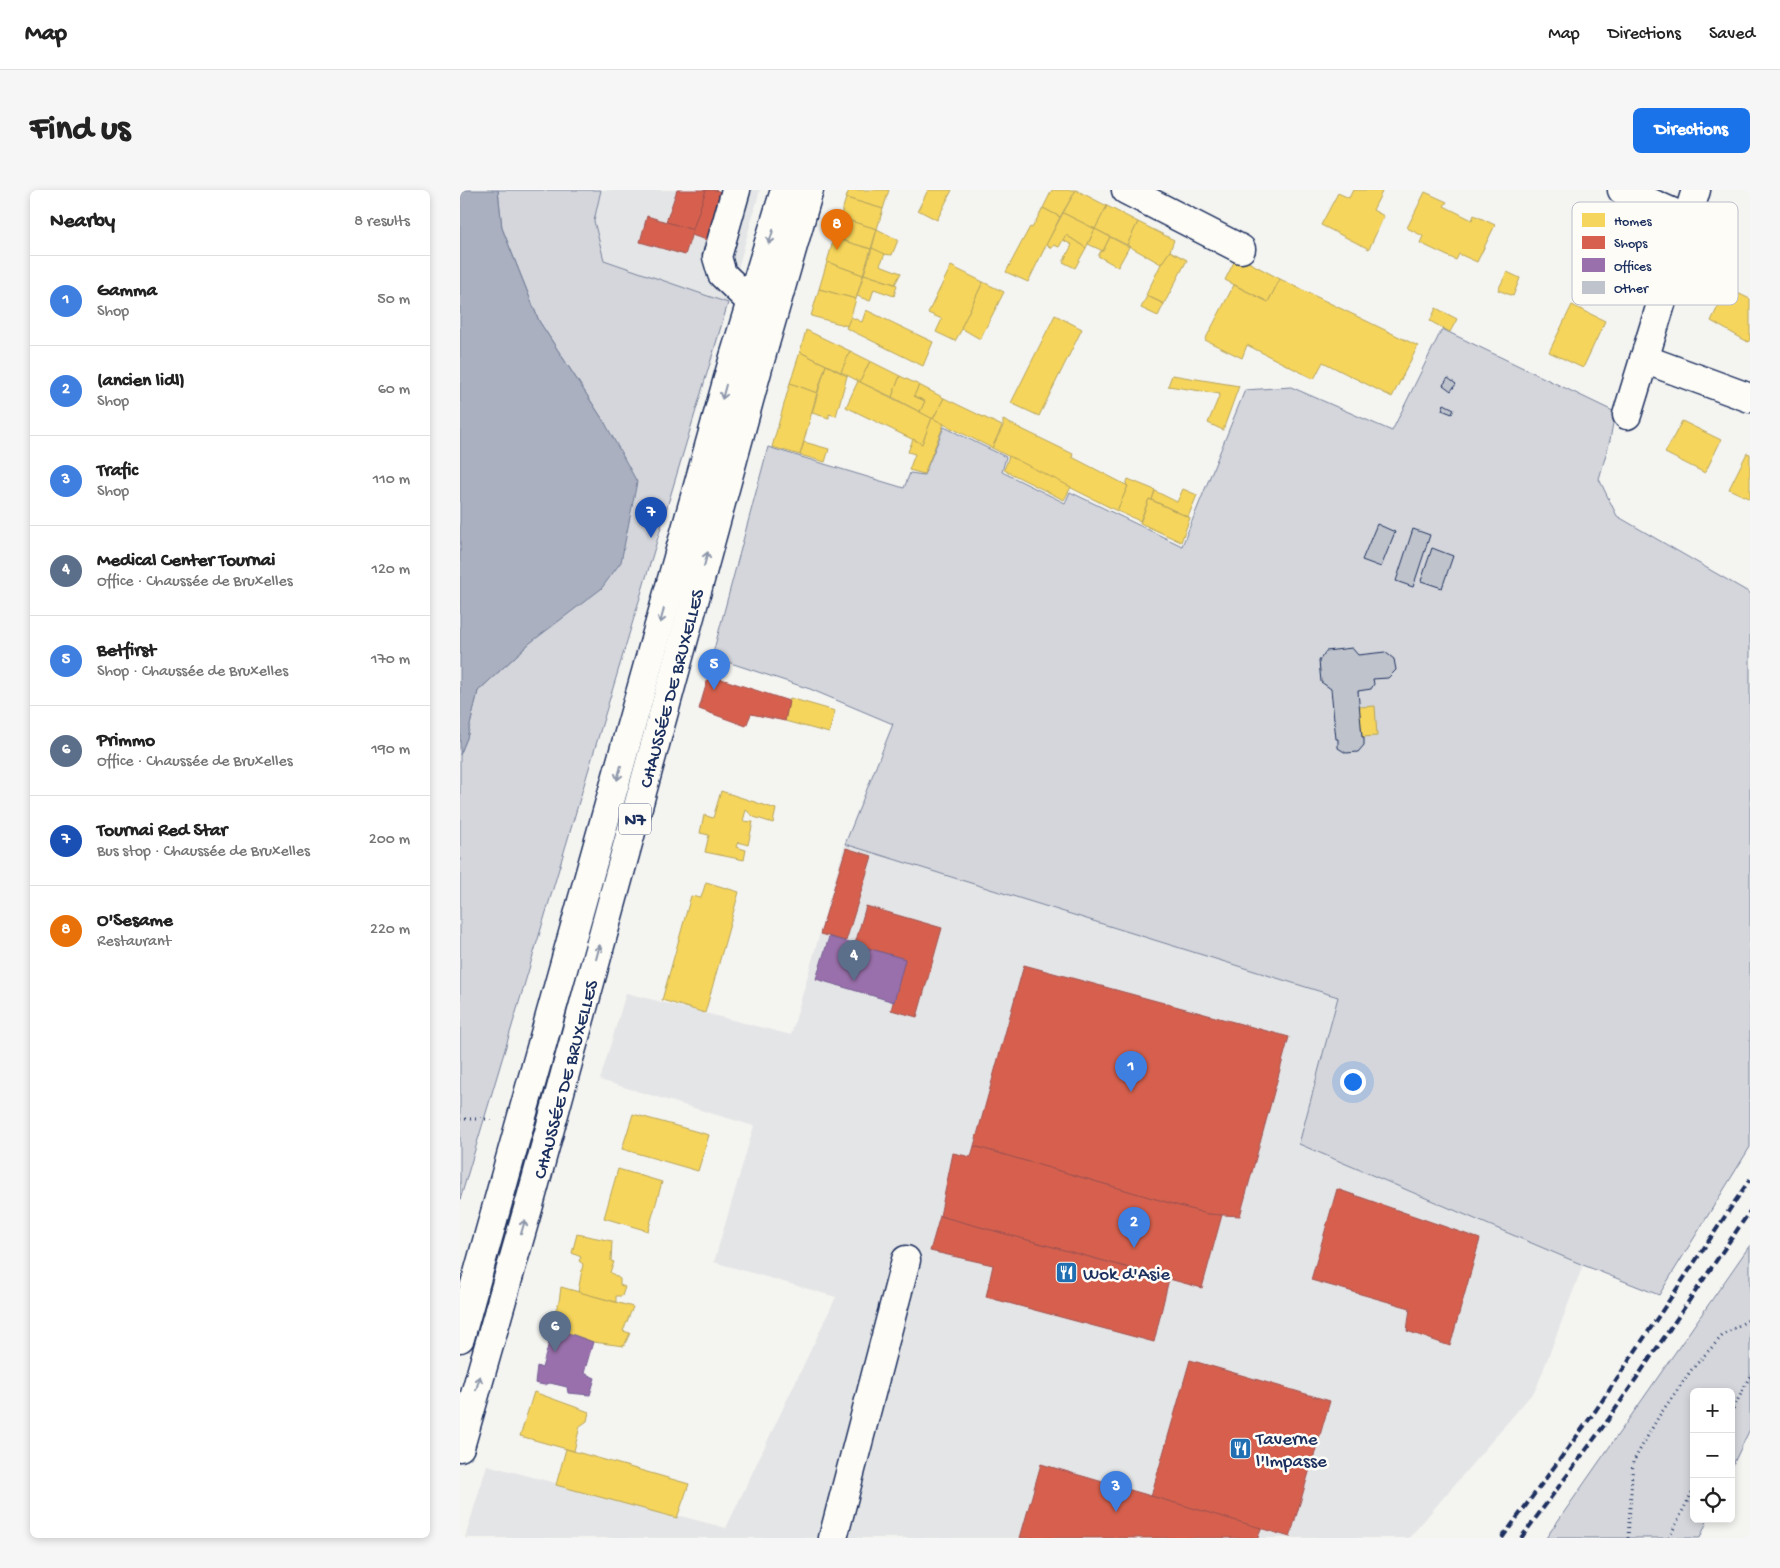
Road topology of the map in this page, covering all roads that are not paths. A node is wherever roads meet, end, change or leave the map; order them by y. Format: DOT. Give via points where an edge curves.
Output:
graph roads {
  1 [pos="736,190"];
  2 [pos="785,190"];
  3 [pos="810,190"];
  4 [pos="1126,190"];
  5 [pos="1622,190"];
  6 [pos="1696,190"];
  7 [pos="1649,202"];
  8 [pos="1692,202"];
  9 [pos="1241,249"];
  10 [pos="750,301"];
  11 [pos="1661,305"];
  12 [pos="776,308"];
  13 [pos="1644,359"];
  14 [pos="1750,398"];
  15 [pos="1627,415"];
  16 [pos="906,1260"];
  17 [pos="460,1338"];
  18 [pos="460,1447"];
  19 [pos="833,1538"];
  1 -- 10 [label="main road" via="717,257 722,274"];
  2 -- 10 [label="main road, CHAUSSÉE DE BRUXELLES / N7, one-way"];
  3 -- 12 [label="main road, CHAUSSÉE DE BRUXELLES / N7"];
  4 -- 9 [label="main road"];
  5 -- 7 [label="main road"];
  6 -- 8 [label="main road"];
  10 -- 12 [label="main road"];
  10 -- 17 [label="main road, CHAUSSÉE DE BRUXELLES / N7, one-way"];
  11 -- 13 [label="main road"];
  18 -- 12 [label="main road, CHAUSSÉE DE BRUXELLES / N7, one-way" via="532,1198"];
  13 -- 14 [label="main road"];
  13 -- 15 [label="main road"];
  16 -- 19 [label="main road"];
}
